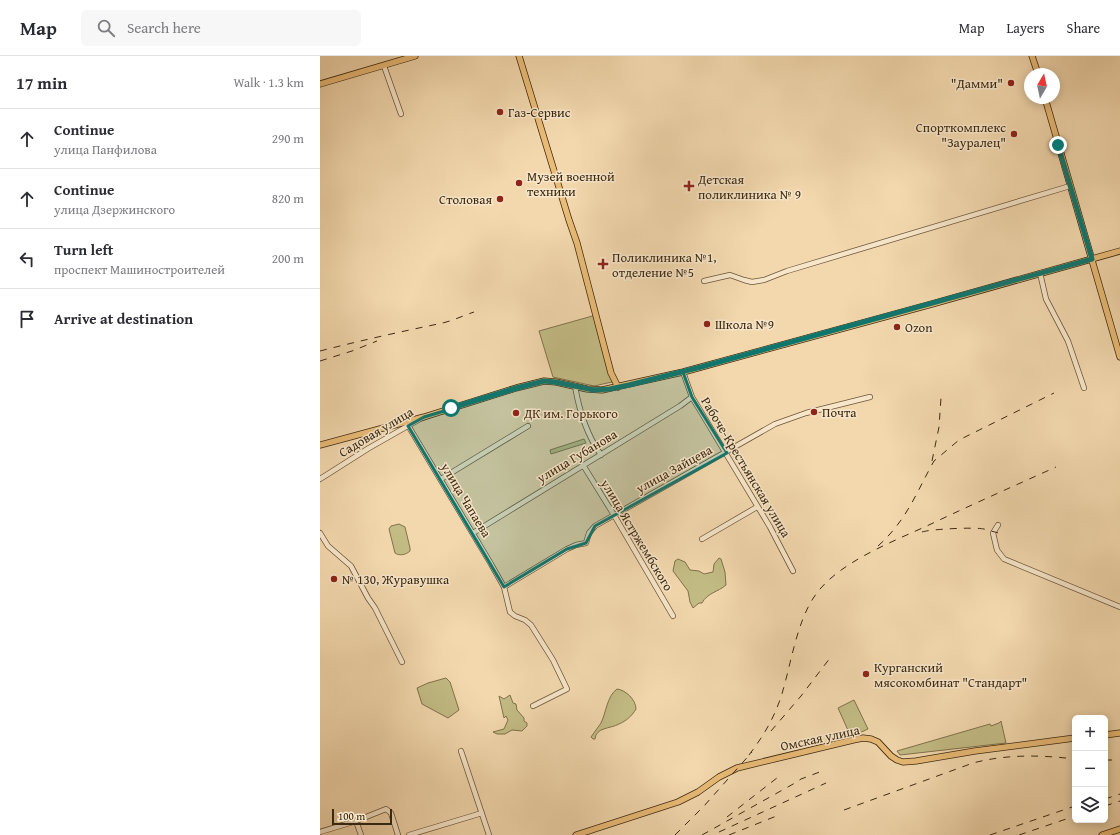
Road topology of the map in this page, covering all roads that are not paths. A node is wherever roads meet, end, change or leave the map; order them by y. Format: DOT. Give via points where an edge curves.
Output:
graph roads {
  1 [pos="415,56"];
  2 [pos="519,56"];
  3 [pos="1032,56"];
  4 [pos="384,66"];
  5 [pos="1036,68"];
  6 [pos="320,84"];
  7 [pos="1047,104"];
  8 [pos="401,114"];
  9 [pos="1070,186"];
  10 [pos="1120,251"];
  11 [pos="1092,259"];
  12 [pos="1040,273"];
  13 [pos="704,281"];
  14 [pos="1120,357"];
  15 [pos="683,372"];
  16 [pos="575,386"];
  17 [pos="618,387"];
  18 [pos="1084,388"];
  19 [pos="692,397"];
  20 [pos="870,397"];
  21 [pos="407,424"];
  22 [pos="528,426"];
  23 [pos="320,445"];
  24 [pos="727,452"];
  25 [pos="601,455"];
  26 [pos="583,465"];
  27 [pos="320,479"];
  28 [pos="441,479"];
  29 [pos="757,507"];
  30 [pos="614,515"];
  31 [pos="998,524"];
  32 [pos="320,533"];
  33 [pos="473,533"];
  34 [pos="702,539"];
  35 [pos="793,571"];
  36 [pos="504,587"];
  37 [pos="1120,607"];
  38 [pos="673,616"];
  39 [pos="402,662"];
  40 [pos="533,706"];
  41 [pos="1120,733"];
  42 [pos="1108,735"];
  43 [pos="1072,738"];
  44 [pos="461,750"];
  45 [pos="482,813"];
  46 [pos="356,821"];
  47 [pos="1120,829"];
  48 [pos="324,833"];
  49 [pos="361,835"];
  50 [pos="398,835"];
  51 [pos="410,835"];
  52 [pos="490,835"];
  53 [pos="576,835"];
  54 [pos="1102,835"];
  1 -- 4 [label="main road"];
  2 -- 17 [label="main road" via="577,243 611,373"];
  3 -- 5 [label="main road"];
  4 -- 6 [label="main road"];
  4 -- 8 [label="street"];
  7 -- 9 [label="main road"];
  9 -- 11 [label="main road"];
  9 -- 13 [label="street" via="764,280 752,282 730,275"];
  10 -- 11 [label="main road"];
  11 -- 12 [label="main road"];
  11 -- 14 [label="main road"];
  12 -- 15 [label="main road"];
  12 -- 18 [label="street" via="1046,299 1068,342"];
  15 -- 17 [label="main road"];
  15 -- 19 [label="street, Рабоче-Крестьянская улица"];
  16 -- 17 [label="main road" via="594,390"];
  16 -- 21 [label="main road" via="544,381"];
  16 -- 25 [label="street" via="578,404 590,436"];
  19 -- 24 [label="street, Рабоче-Крестьянская улица"];
  19 -- 25 [label="street, улица Губанова"];
  20 -- 24 [label="street, улица Зайцева" via="783,420"];
  21 -- 23 [label="main road"];
  21 -- 27 [label="street, Садовая улица"];
  21 -- 28 [label="street, улица Чапаева"];
  22 -- 28 [label="street"];
  24 -- 29 [label="street, Рабоче-Крестьянская улица"];
  24 -- 30 [label="street, улица Зайцева"];
  25 -- 26 [label="street, улица Губанова"];
  26 -- 30 [label="street, улица Ястржембского"];
  26 -- 33 [label="street, улица Губанова"];
  28 -- 33 [label="street, улица Чапаева"];
  29 -- 34 [label="street"];
  29 -- 35 [label="street, Рабоче-Крестьянская улица" via="770,526"];
  30 -- 36 [label="street, улица Зайцева" via="592,529 586,543 567,549"];
  30 -- 38 [label="street, улица Ястржембского"];
  31 -- 37 [label="street" via="993,533 997,550 1004,559"];
  32 -- 39 [label="street" via="328,546 351,566 382,620"];
  33 -- 36 [label="street, улица Чапаева"];
  36 -- 40 [label="street, улица Чапаева" via="510,612 531,625 553,660 567,689"];
  41 -- 42 [label="main road"];
  43 -- 53 [label="main road, Омская улица" via="903,762 897,760 878,742 863,738 737,768 678,802"];
  44 -- 45 [label="street"];
  45 -- 51 [label="street"];
  45 -- 52 [label="street"];
  46 -- 48 [label="street"];
  46 -- 49 [label="street"];
  46 -- 50 [label="street" via="386,809 391,813"];
  47 -- 54 [label="main road"];
}
